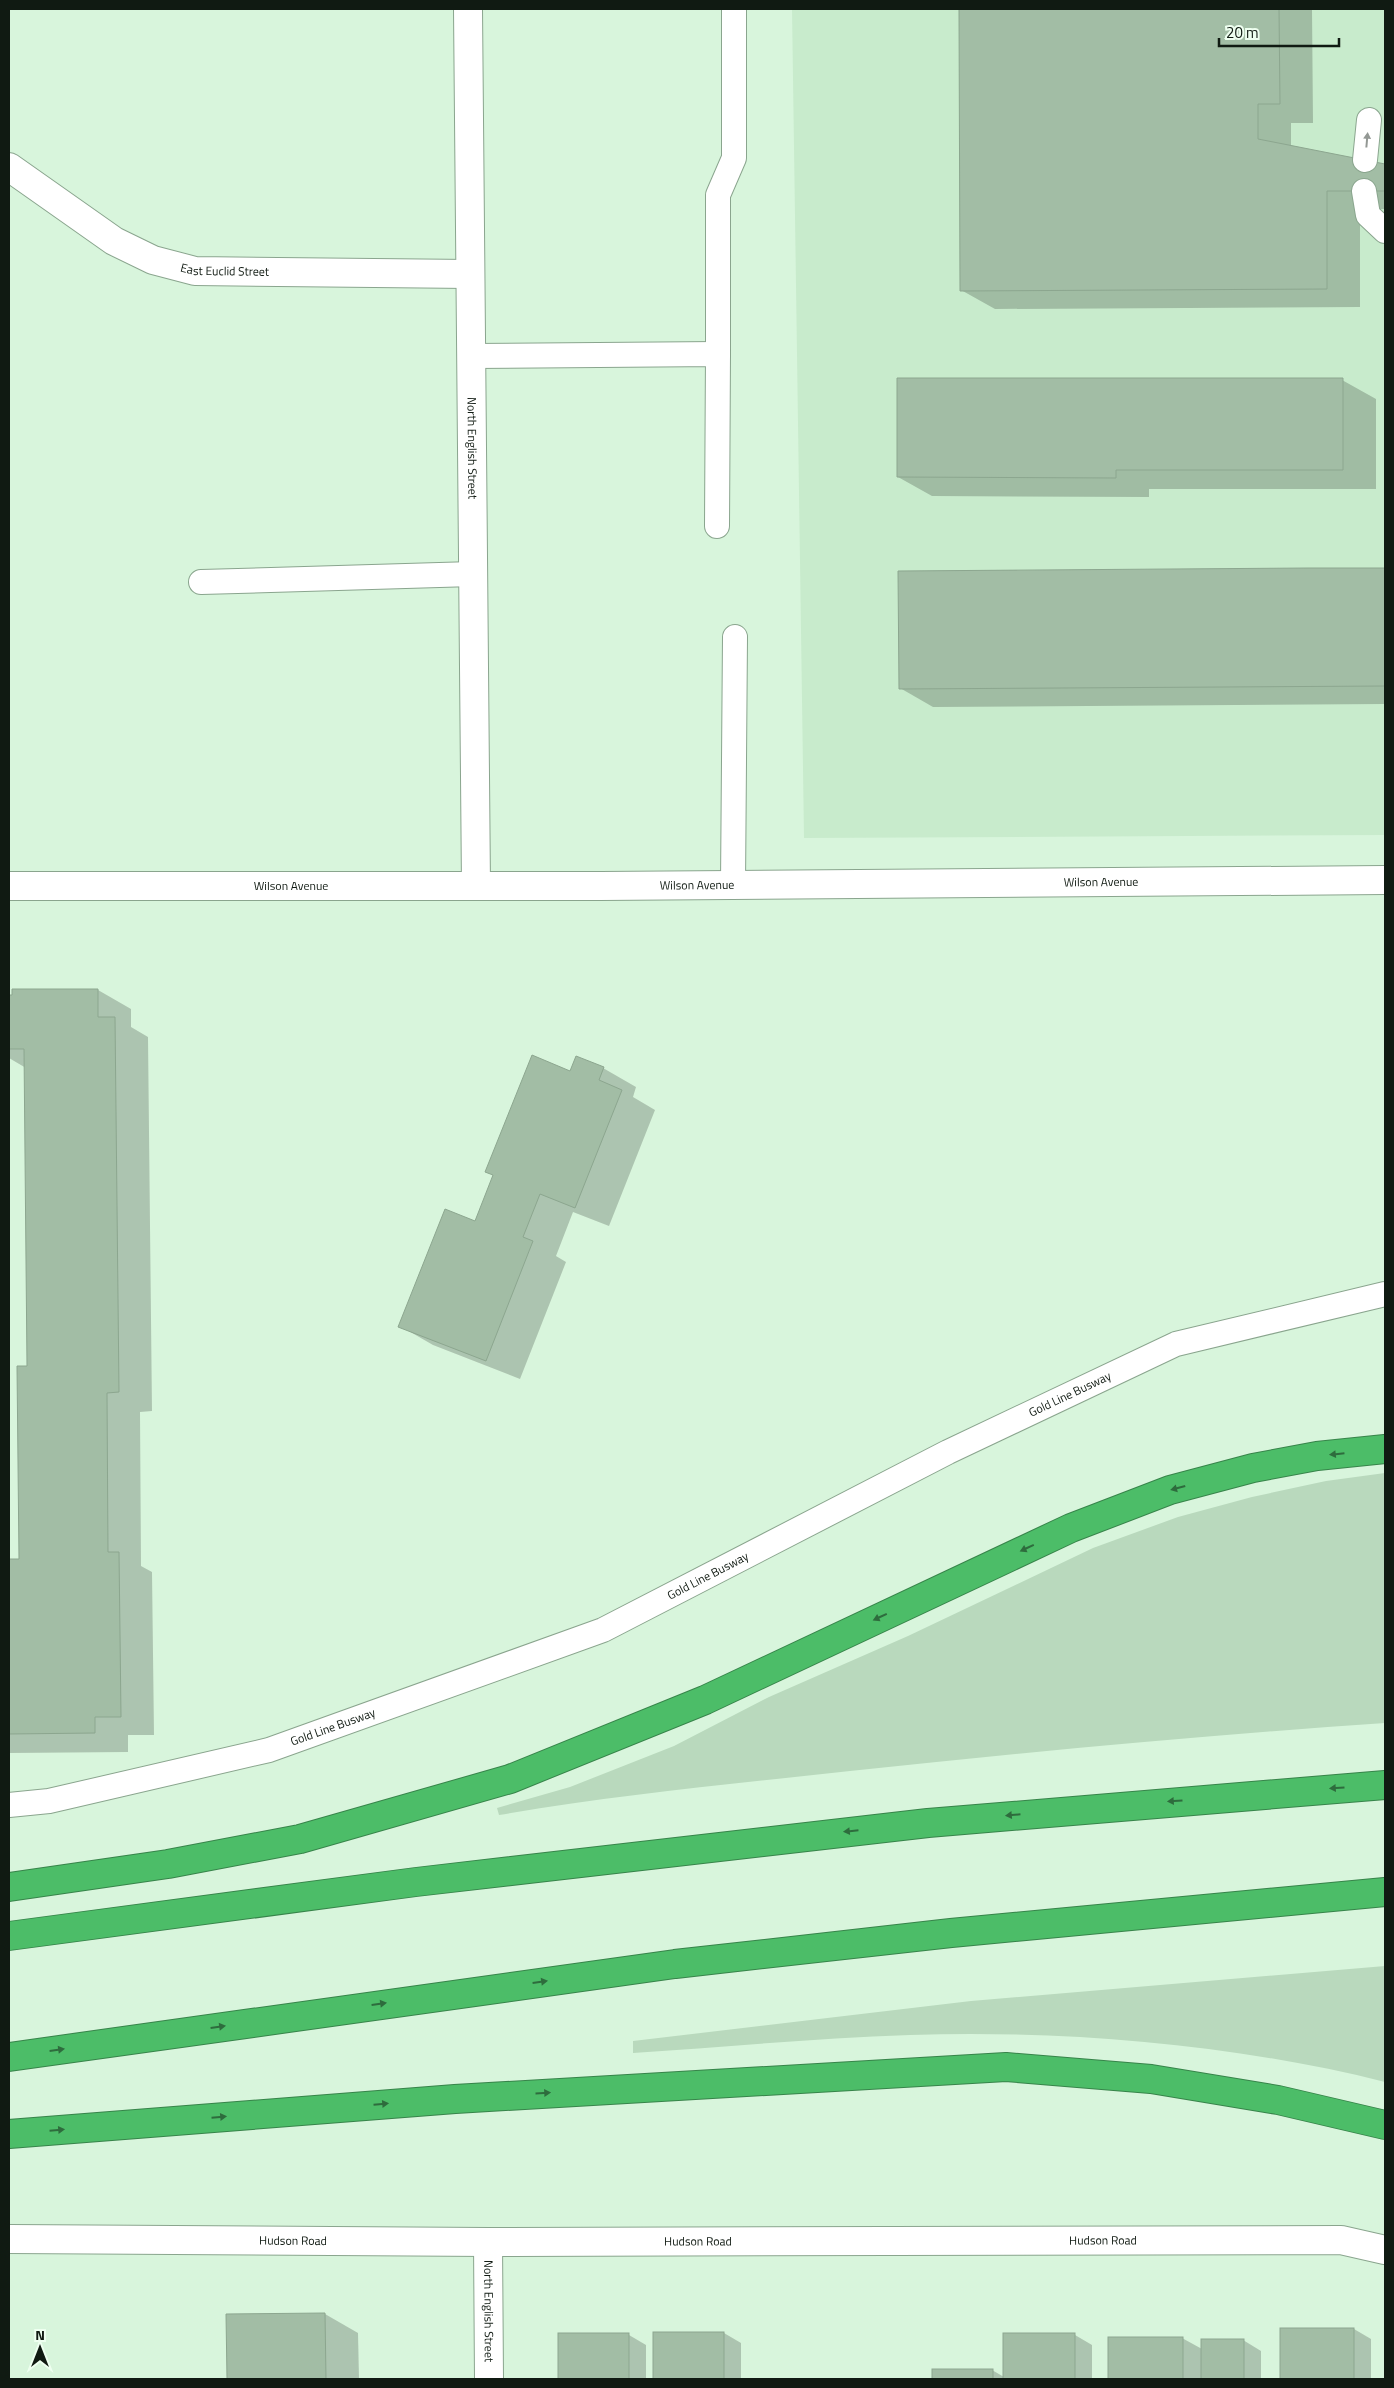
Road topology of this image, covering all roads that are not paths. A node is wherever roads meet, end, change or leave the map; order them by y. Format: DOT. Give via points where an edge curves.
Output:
graph roads {
  1 [pos="468,9"];
  2 [pos="734,9"];
  3 [pos="1369,120"];
  4 [pos="1365,160"];
  5 [pos="9,167"];
  6 [pos="1364,191"];
  7 [pos="1385,231"];
  8 [pos="470,274"];
  9 [pos="718,354"];
  10 [pos="471,356"];
  11 [pos="717,526"];
  12 [pos="473,574"];
  13 [pos="200,582"];
  14 [pos="734,637"];
  15 [pos="1385,880"];
  16 [pos="733,885"];
  17 [pos="9,886"];
  18 [pos="476,886"];
  19 [pos="1385,1294"];
  20 [pos="1385,1449"];
  21 [pos="1385,1785"];
  22 [pos="9,1805"];
  23 [pos="9,1887"];
  24 [pos="1385,1892"];
  25 [pos="9,1936"];
  26 [pos="9,2057"];
  27 [pos="1385,2125"];
  28 [pos="9,2134"];
  29 [pos="9,2239"];
  30 [pos="488,2242"];
  31 [pos="1385,2250"];
  32 [pos="489,2379"];
  1 -- 8 [label="street, North English Street"];
  2 -- 9 [label="lane" via="734,158 718,195"];
  4 -- 3 [label="lane, one-way"];
  5 -- 8 [label="street, East Euclid Street" via="114,241 153,260 195,271"];
  6 -- 7 [label="lane" via="1368,215"];
  8 -- 10 [label="street, North English Street"];
  9 -- 10 [label="lane"];
  9 -- 11 [label="lane"];
  10 -- 12 [label="street, North English Street"];
  12 -- 13 [label="lane"];
  12 -- 18 [label="street, North English Street"];
  14 -- 16 [label="lane"];
  15 -- 16 [label="street, Wilson Avenue"];
  16 -- 18 [label="street, Wilson Avenue"];
  17 -- 18 [label="street, Wilson Avenue"];
  19 -- 22 [label="lane, Gold Line Busway" via="1176,1344 948,1452 603,1630 268,1750 49,1801"];
  20 -- 23 [label="highway, one-way" via="1317,1456 1253,1468 1161,1494 1071,1528 705,1700 510,1779 300,1838 168,1864"];
  21 -- 25 [label="highway, one-way" via="860,1830 416,1882"];
  26 -- 24 [label="highway, one-way" via="675,1964 1146,1913"];
  28 -- 27 [label="highway, one-way" via="455,2098 1006,2067 1152,2079 1278,2100"];
  29 -- 30 [label="street, Hudson Road"];
  30 -- 31 [label="street, Hudson Road" via="1341,2240"];
  30 -- 32 [label="street, North English Street"];
}
